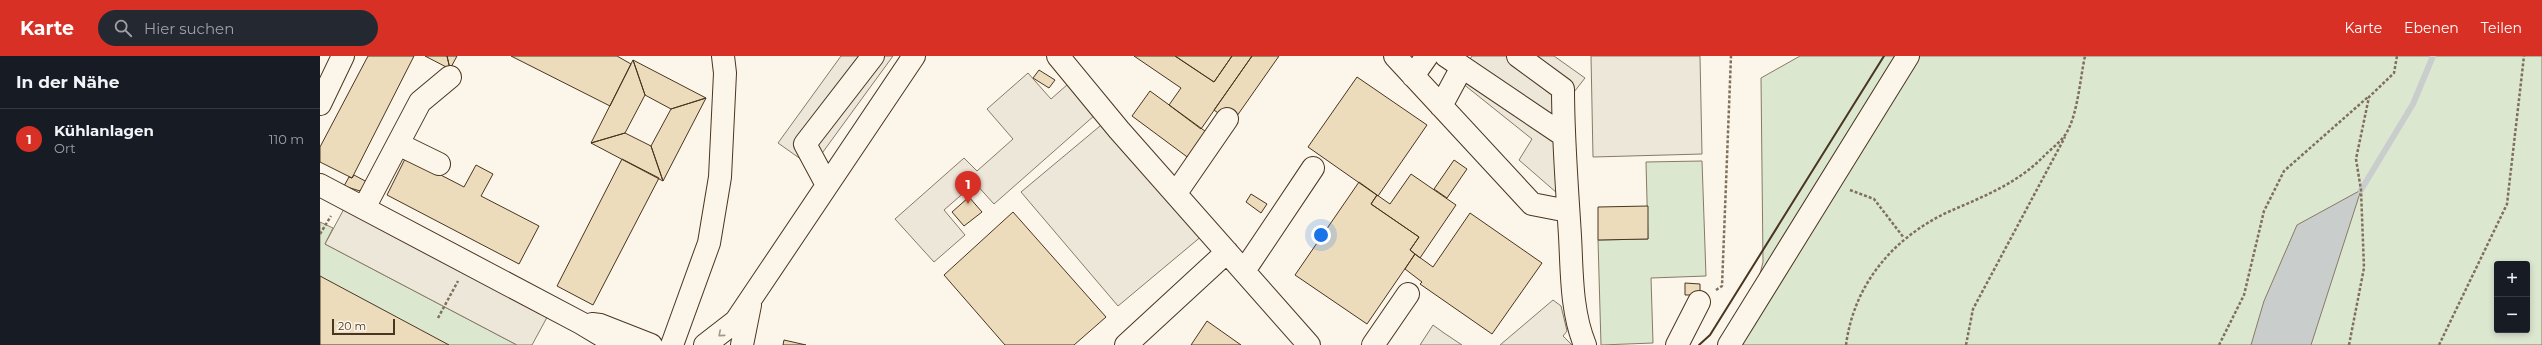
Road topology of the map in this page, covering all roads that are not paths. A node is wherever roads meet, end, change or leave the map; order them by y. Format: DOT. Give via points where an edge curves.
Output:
graph roads {
  1 [pos="343,56"];
  2 [pos="723,56"];
  3 [pos="873,56"];
  4 [pos="914,56"];
  5 [pos="1058,56"];
  6 [pos="1395,56"];
  7 [pos="1427,56"];
  8 [pos="1518,56"];
  9 [pos="1908,56"];
  10 [pos="1454,61"];
  11 [pos="1413,76"];
  12 [pos="450,77"];
  13 [pos="320,104"];
  14 [pos="1441,106"];
  15 [pos="1227,119"];
  16 [pos="1563,135"];
  17 [pos="398,144"];
  18 [pos="439,164"];
  19 [pos="1313,168"];
  20 [pos="320,185"];
  21 [pos="828,185"];
  22 [pos="1176,193"];
  23 [pos="364,208"];
  24 [pos="1568,211"];
  25 [pos="1227,252"];
  26 [pos="1244,271"];
  27 [pos="1408,294"];
  28 [pos="752,298"];
  29 [pos="1699,302"];
  30 [pos="581,323"];
  31 [pos="611,345"];
  32 [pos="651,345"];
  33 [pos="672,345"];
  34 [pos="706,345"];
  35 [pos="742,345"];
  36 [pos="1126,345"];
  37 [pos="1309,345"];
  38 [pos="1373,345"];
  39 [pos="1585,345"];
  40 [pos="1677,345"];
  41 [pos="1729,345"];
  1 -- 13 [label="lane"];
  2 -- 33 [label="lane" via="725,74 720,177 709,243"];
  3 -- 21 [label="lane" via="805,144"];
  4 -- 21 [label="lane"];
  5 -- 22 [label="lane"];
  6 -- 11 [label="lane"];
  7 -- 11 [label="lane"];
  8 -- 16 [label="lane" via="1563,89"];
  9 -- 41 [label="lane"];
  10 -- 14 [label="lane"];
  10 -- 16 [label="lane"];
  11 -- 14 [label="lane"];
  12 -- 17 [label="lane" via="420,102"];
  14 -- 24 [label="lane" via="1532,204"];
  15 -- 22 [label="lane"];
  16 -- 24 [label="lane"];
  17 -- 18 [label="lane"];
  17 -- 23 [label="lane"];
  19 -- 26 [label="lane"];
  20 -- 23 [label="lane"];
  21 -- 28 [label="lane"];
  22 -- 25 [label="lane"];
  23 -- 30 [label="lane"];
  24 -- 39 [label="lane" via="1576,314"];
  25 -- 26 [label="lane"];
  25 -- 36 [label="lane"];
  26 -- 37 [label="lane"];
  27 -- 38 [label="lane"];
  28 -- 34 [label="lane, one-way" via="736,321"];
  28 -- 35 [label="lane"];
  29 -- 40 [label="lane"];
  30 -- 31 [label="lane" via="606,338"];
  30 -- 32 [label="lane" via="600,325"];
}
